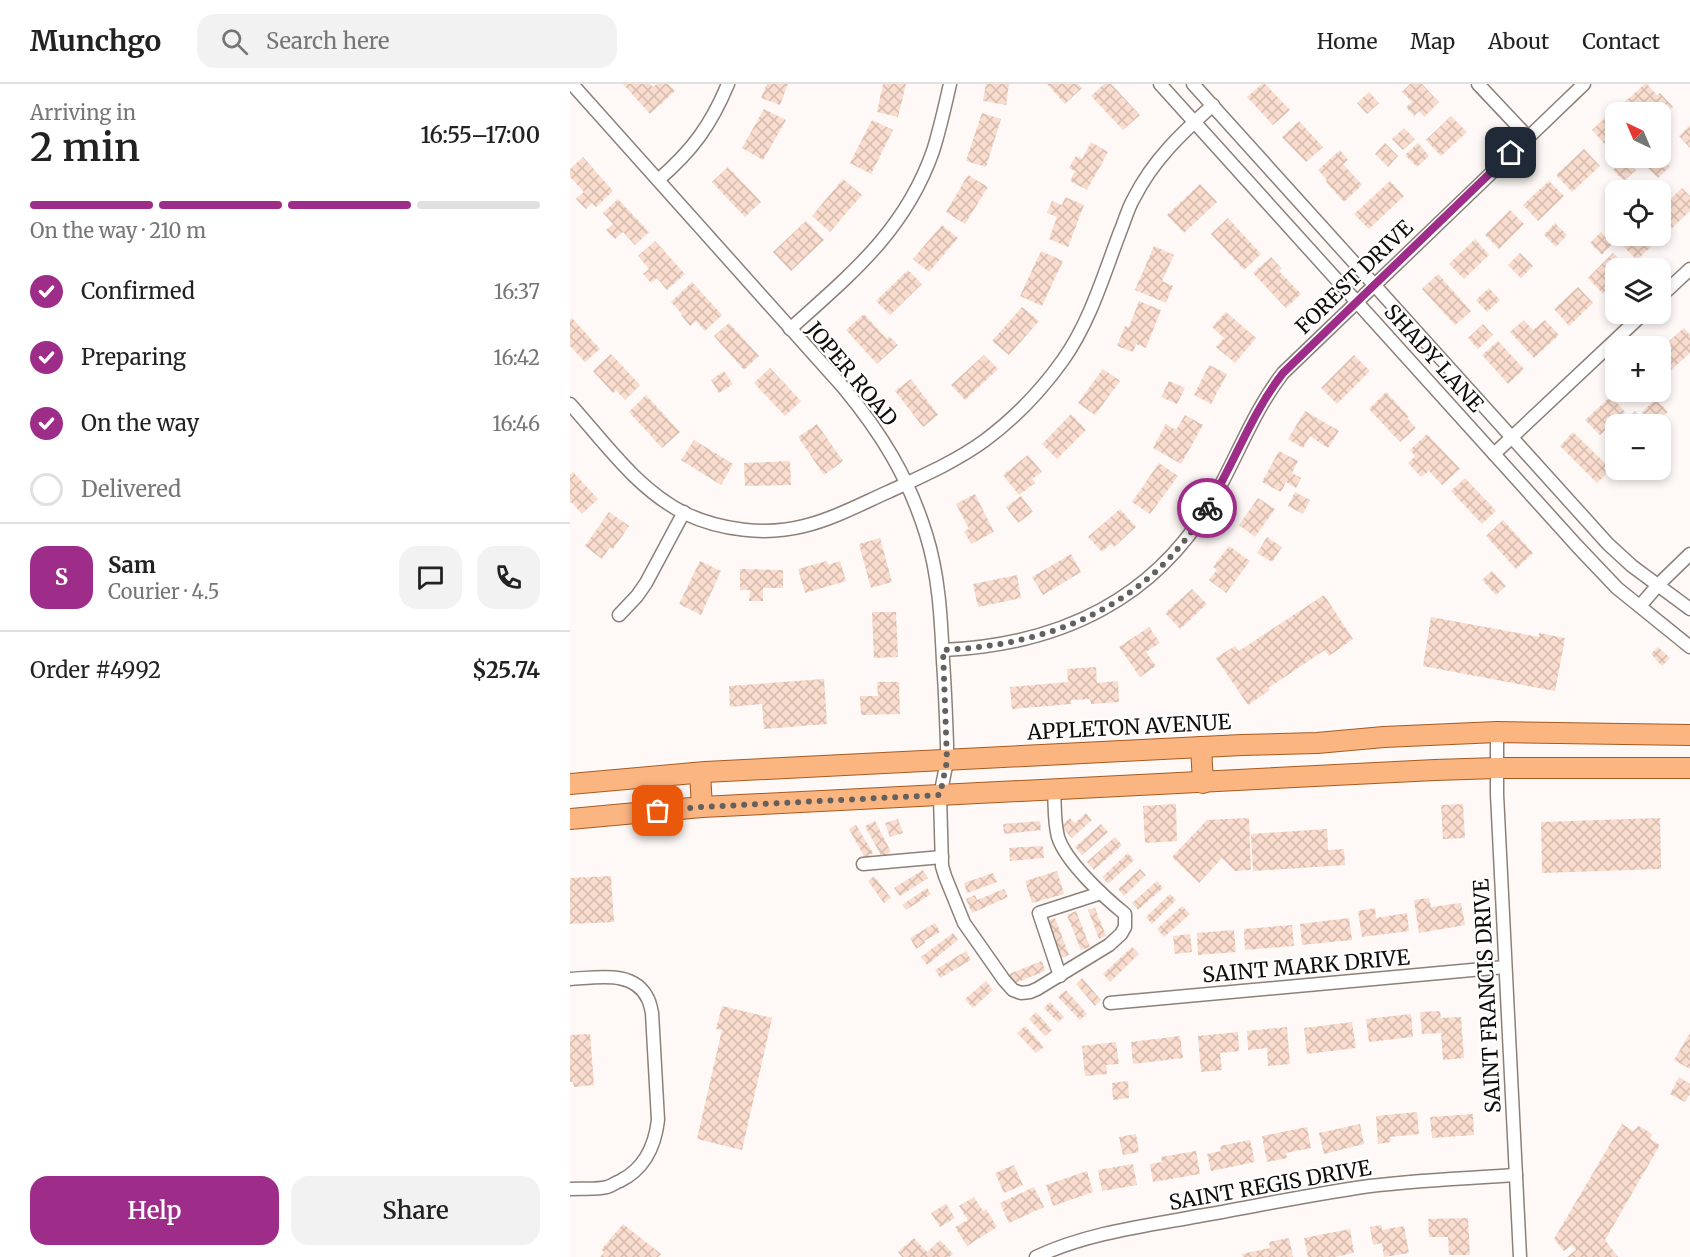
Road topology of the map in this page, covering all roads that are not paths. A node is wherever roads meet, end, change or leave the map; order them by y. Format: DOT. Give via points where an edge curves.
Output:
graph roads {
  1 [pos="572,84"];
  2 [pos="728,84"];
  3 [pos="950,84"];
  4 [pos="1160,84"];
  5 [pos="1193,84"];
  6 [pos="1478,84"];
  7 [pos="1584,84"];
  8 [pos="1213,105"];
  9 [pos="1194,122"];
  10 [pos="1528,137"];
  11 [pos="658,180"];
  12 [pos="1690,269"];
  13 [pos="1374,284"];
  14 [pos="1671,287"];
  15 [pos="1357,301"];
  16 [pos="1632,324"];
  17 [pos="790,329"];
  18 [pos="570,404"];
  19 [pos="1513,437"];
  20 [pos="1494,454"];
  21 [pos="906,484"];
  22 [pos="684,512"];
  23 [pos="1690,554"];
  24 [pos="1658,585"];
  25 [pos="1640,606"];
  26 [pos="1690,609"];
  27 [pos="619,615"];
  28 [pos="1690,646"];
  29 [pos="943,650"];
  30 [pos="1497,732"];
  31 [pos="1690,735"];
  32 [pos="1201,747"];
  33 [pos="947,761"];
  34 [pos="1497,768"];
  35 [pos="1690,768"];
  36 [pos="700,773"];
  37 [pos="1203,783"];
  38 [pos="570,784"];
  39 [pos="1054,790"];
  40 [pos="940,795"];
  41 [pos="702,807"];
  42 [pos="570,819"];
  43 [pos="942,857"];
  44 [pos="863,864"];
  45 [pos="1101,893"];
  46 [pos="1505,967"];
  47 [pos="1060,976"];
  48 [pos="570,979"];
  49 [pos="1110,1003"];
  50 [pos="1516,1175"];
  51 [pos="570,1189"];
  52 [pos="1036,1257"];
  53 [pos="1520,1257"];
  1 -- 11 [label="street, JOPER ROAD"];
  2 -- 11 [label="street" via="697,142"];
  3 -- 17 [label="street" via="932,153 899,220 859,267"];
  4 -- 9 [label="street, SHADY LANE"];
  5 -- 8 [label="street, SHADY LANE"];
  6 -- 10 [label="street"];
  7 -- 10 [label="street, FOREST DRIVE"];
  8 -- 9 [label="street"];
  8 -- 13 [label="street, SHADY LANE"];
  9 -- 15 [label="street, SHADY LANE"];
  9 -- 21 [label="street" via="1149,170 1133,199 1083,324 1065,358 1038,393 983,441"];
  10 -- 13 [label="street, FOREST DRIVE"];
  11 -- 17 [label="street, JOPER ROAD"];
  12 -- 14 [label="street"];
  13 -- 15 [label="street, FOREST DRIVE"];
  13 -- 19 [label="street, SHADY LANE"];
  15 -- 20 [label="street, SHADY LANE"];
  15 -- 29 [label="street, FOREST DRIVE" via="1272,387 1203,515 1150,577 1100,611 1048,634"];
  16 -- 19 [label="street"];
  17 -- 21 [label="street, JOPER ROAD" via="868,418"];
  18 -- 22 [label="street" via="636,478 656,496"];
  19 -- 20 [label="street"];
  19 -- 24 [label="street, SHADY LANE" via="1608,544"];
  20 -- 25 [label="street, SHADY LANE" via="1578,548"];
  21 -- 22 [label="street" via="847,511 801,527 774,531 729,528"];
  21 -- 29 [label="street, JOPER ROAD" via="933,561"];
  22 -- 27 [label="street" via="646,583"];
  23 -- 24 [label="street"];
  24 -- 25 [label="street"];
  24 -- 26 [label="street, SHADY LANE"];
  25 -- 28 [label="street, SHADY LANE"];
  29 -- 33 [label="street, JOPER ROAD"];
  30 -- 31 [label="main road, APPLETON AVENUE"];
  30 -- 32 [label="main road, APPLETON AVENUE"];
  30 -- 34 [label="street, SAINT FRANCIS DRIVE"];
  32 -- 33 [label="main road, APPLETON AVENUE"];
  32 -- 37 [label="main road"];
  33 -- 36 [label="main road, APPLETON AVENUE"];
  33 -- 40 [label="street, JOPER ROAD"];
  34 -- 35 [label="main road"];
  34 -- 37 [label="main road"];
  34 -- 46 [label="street, SAINT FRANCIS DRIVE"];
  36 -- 38 [label="main road, APPLETON AVENUE"];
  36 -- 41 [label="main road"];
  37 -- 39 [label="main road"];
  39 -- 40 [label="main road"];
  39 -- 45 [label="street, JOPER ROAD" via="1060,843"];
  40 -- 41 [label="main road"];
  40 -- 43 [label="street, JOPER ROAD"];
  41 -- 42 [label="main road"];
  43 -- 44 [label="street"];
  43 -- 47 [label="street, JOPER ROAD" via="945,876 964,923 1013,990 1030,992"];
  45 -- 47 [label="street, JOPER ROAD" via="1125,914 1125,927 1109,945"];
  45 -- 47 [label="street" via="1039,913"];
  46 -- 49 [label="street, SAINT MARK DRIVE"];
  46 -- 50 [label="street, SAINT FRANCIS DRIVE"];
  48 -- 51 [label="street" via="622,978 634,983 648,999 658,1120 643,1164 626,1178 608,1187"];
  50 -- 52 [label="street, SAINT REGIS DRIVE" via="1325,1193 1116,1231"];
  50 -- 53 [label="street, SAINT FRANCIS DRIVE"];
}
